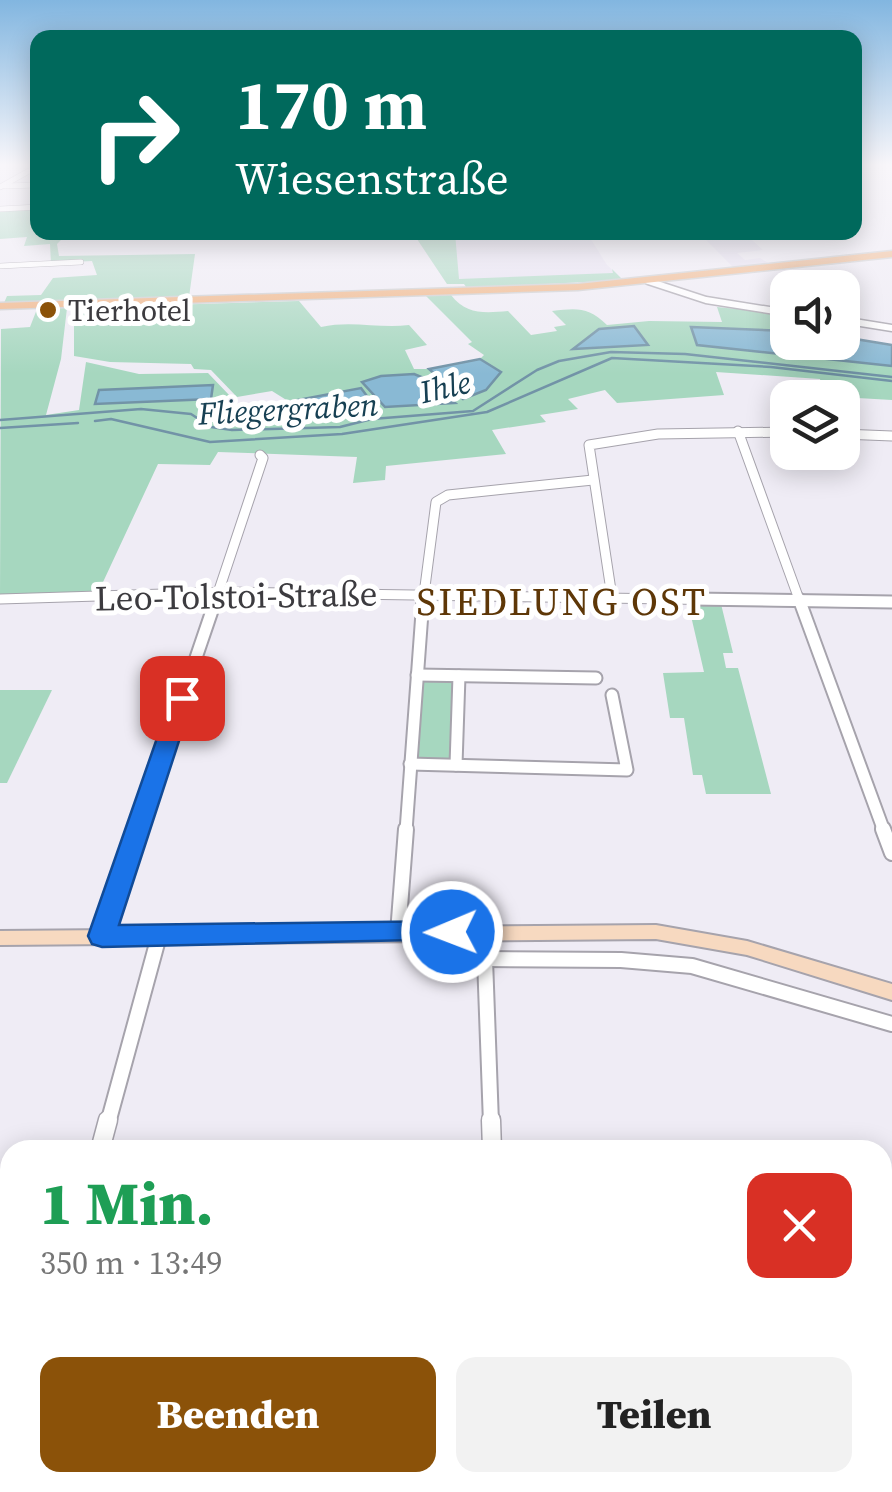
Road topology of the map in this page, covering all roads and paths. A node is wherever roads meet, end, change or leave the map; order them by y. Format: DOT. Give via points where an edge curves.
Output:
graph roads {
  1 [pos="892,254"];
  2 [pos="81,262"];
  3 [pos="0,266"];
  4 [pos="648,281"];
  5 [pos="0,306"];
  6 [pos="770,310"];
  7 [pos="860,323"];
  8 [pos="892,328"];
  9 [pos="738,432"];
  10 [pos="770,432"];
  11 [pos="860,435"];
  12 [pos="892,436"];
  13 [pos="260,455"];
  14 [pos="593,480"];
  15 [pos="217,593"];
  16 [pos="424,595"];
  17 [pos="612,597"];
  18 [pos="798,598"];
  19 [pos="0,600"];
  20 [pos="892,602"];
  21 [pos="417,675"];
  22 [pos="459,676"];
  23 [pos="596,678"];
  24 [pos="612,695"];
  25 [pos="410,764"];
  26 [pos="456,766"];
  27 [pos="892,853"];
  28 [pos="484,932"];
  29 [pos="398,933"];
  30 [pos="102,936"];
  31 [pos="160,936"];
  32 [pos="0,938"];
  33 [pos="485,960"];
  34 [pos="892,992"];
  35 [pos="892,1024"];
  36 [pos="103,1140"];
  37 [pos="492,1140"];
  1 -- 4 [label="main road"];
  2 -- 3 [label="street"];
  4 -- 5 [label="main road"];
  4 -- 6 [label="street"];
  7 -- 8 [label="street"];
  9 -- 10 [label="street"];
  9 -- 14 [label="street" via="589,445"];
  9 -- 18 [label="street"];
  11 -- 12 [label="street"];
  13 -- 15 [label="street"];
  14 -- 16 [label="street" via="440,498"];
  14 -- 17 [label="street"];
  15 -- 16 [label="street, Leo-Tolstoi-Straße"];
  15 -- 19 [label="street, Leo-Tolstoi-Straße"];
  15 -- 30 [label="street"];
  16 -- 17 [label="street, Leo-Tolstoi-Straße"];
  16 -- 21 [label="street"];
  17 -- 18 [label="street, Leo-Tolstoi-Straße"];
  18 -- 20 [label="street, Leo-Tolstoi-Straße"];
  18 -- 27 [label="street"];
  21 -- 22 [label="street"];
  21 -- 25 [label="street"];
  22 -- 23 [label="street"];
  22 -- 26 [label="street"];
  24 -- 26 [label="street" via="627,770"];
  25 -- 26 [label="street"];
  25 -- 29 [label="street"];
  28 -- 29 [label="main road"];
  28 -- 33 [label="street"];
  28 -- 34 [label="main road" via="688,935"];
  29 -- 31 [label="main road"];
  30 -- 31 [label="main road"];
  30 -- 32 [label="main road"];
  31 -- 36 [label="street"];
  33 -- 35 [label="street" via="692,966"];
  33 -- 37 [label="street"];
}
